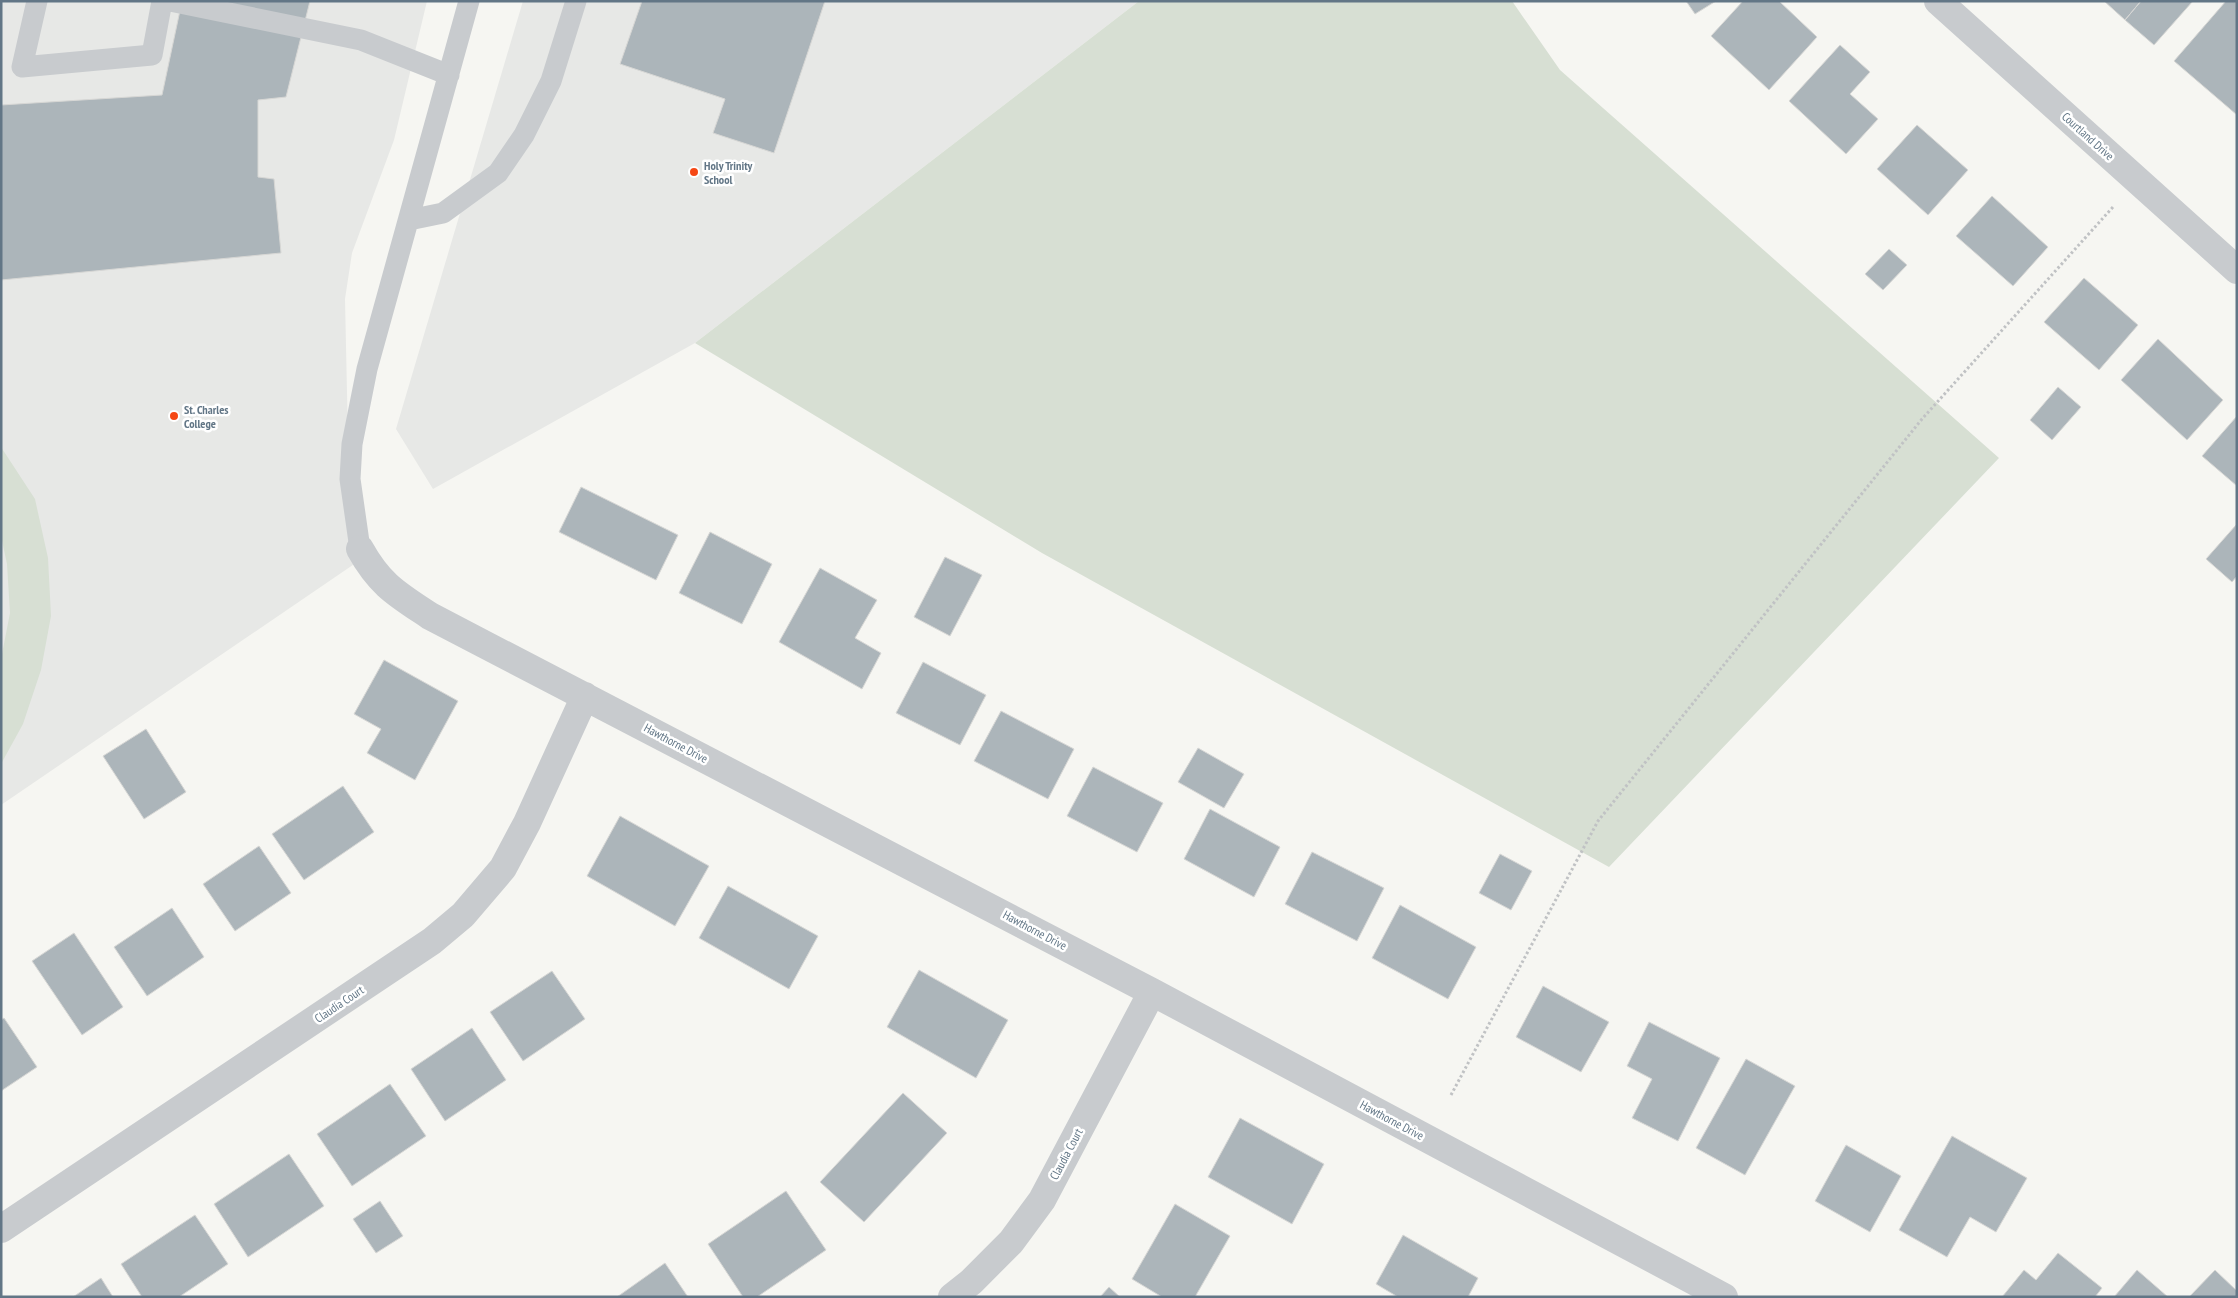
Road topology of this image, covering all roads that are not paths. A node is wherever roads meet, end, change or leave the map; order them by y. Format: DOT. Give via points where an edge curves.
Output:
graph roads {
  1 [pos="37,1"];
  2 [pos="162,1"];
  3 [pos="170,1"];
  4 [pos="470,1"];
  5 [pos="576,1"];
  6 [pos="1938,1"];
  7 [pos="449,75"];
  8 [pos="409,220"];
  9 [pos="2237,270"];
  10 [pos="360,549"];
  11 [pos="585,696"];
  12 [pos="1152,992"];
  13 [pos="1,1229"];
  14 [pos="952,1297"];
  15 [pos="1724,1297"];
  1 -- 2 [label="lane" via="22,67 152,56"];
  3 -- 7 [label="lane" via="362,40"];
  4 -- 7 [label="lane"];
  5 -- 8 [label="lane" via="551,81 524,136 498,173 443,213"];
  6 -- 9 [label="street, Courtland Drive"];
  7 -- 8 [label="lane"];
  8 -- 10 [label="lane" via="367,369 352,444 350,480"];
  10 -- 11 [label="street, Hawthorne Drive" via="388,588 430,616"];
  11 -- 12 [label="street, Hawthorne Drive"];
  11 -- 13 [label="street, Claudia Court" via="503,868 463,915 432,941"];
  12 -- 14 [label="street, Claudia Court" via="1042,1200 1011,1242"];
  12 -- 15 [label="street, Hawthorne Drive"];
}
